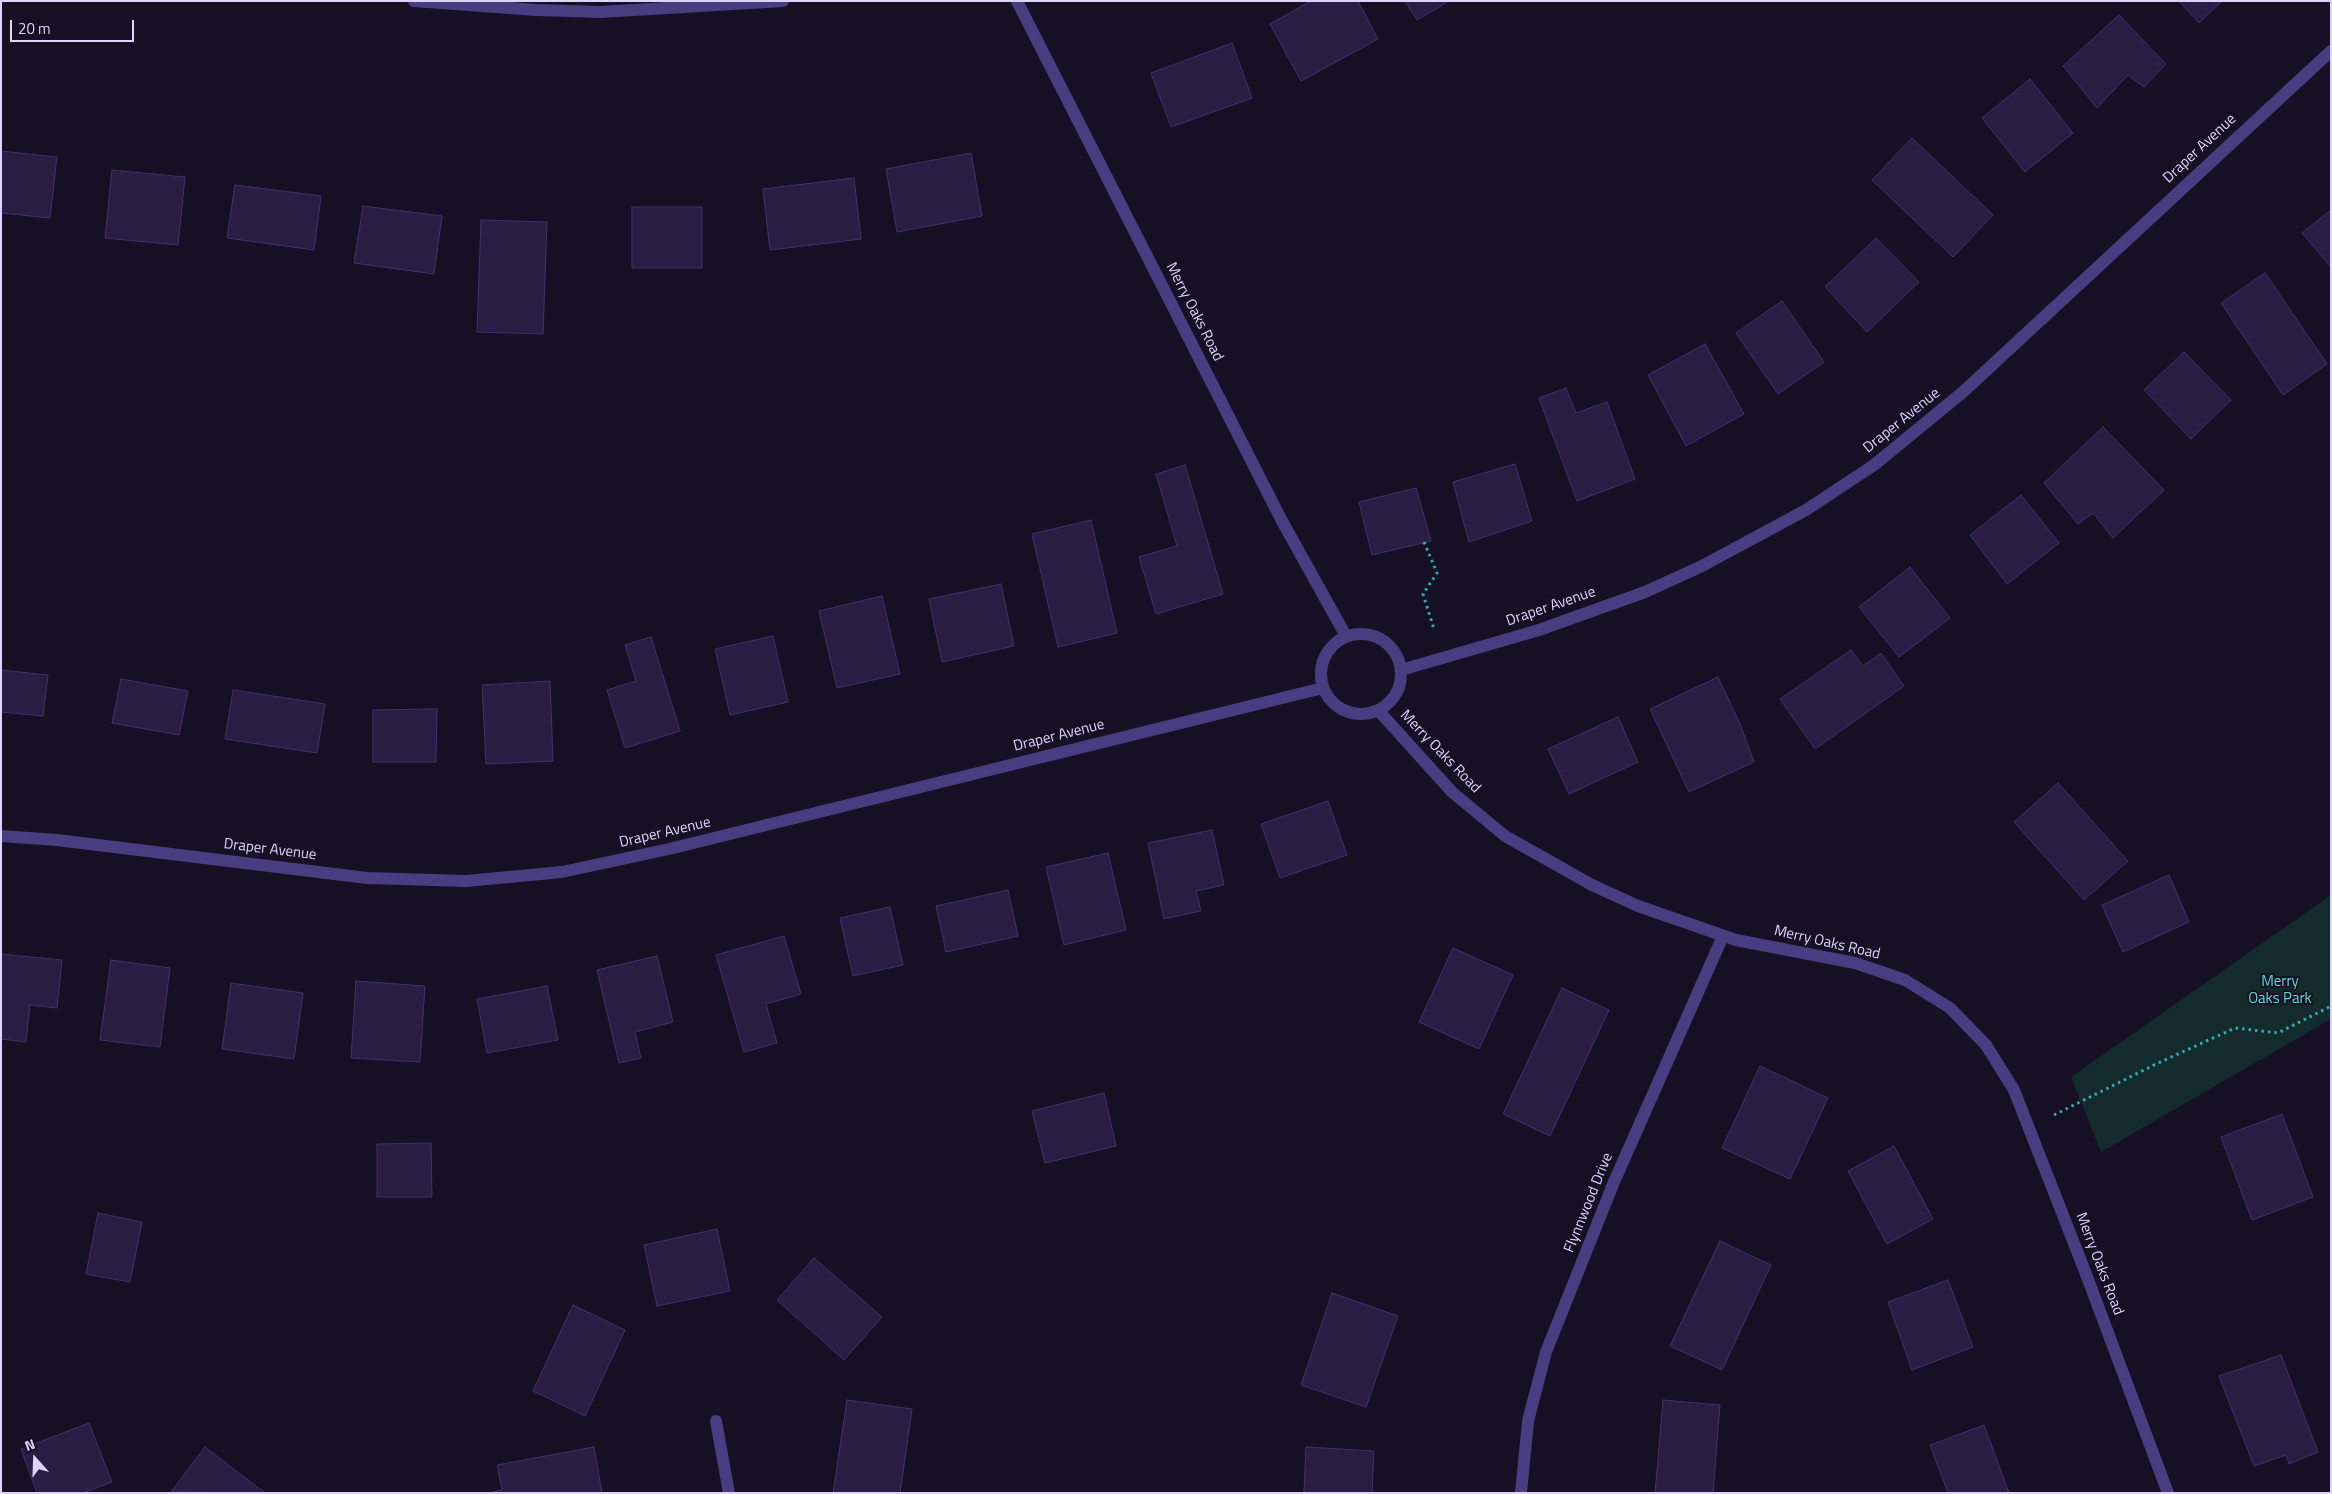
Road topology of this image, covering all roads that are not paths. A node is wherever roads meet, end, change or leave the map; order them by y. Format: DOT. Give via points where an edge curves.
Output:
graph roads {
  1 [pos="414,1"];
  2 [pos="783,1"];
  3 [pos="1017,1"];
  4 [pos="2331,51"];
  5 [pos="1346,636"];
  6 [pos="1401,670"];
  7 [pos="1323,688"];
  8 [pos="1378,710"];
  9 [pos="1,836"];
  10 [pos="1723,936"];
  11 [pos="716,1421"];
  12 [pos="728,1493"];
  13 [pos="1521,1493"];
  14 [pos="2168,1493"];
  1 -- 2 [label="street" via="601,12"];
  3 -- 5 [label="street, Merry Oaks Road" via="1282,521"];
  4 -- 6 [label="street, Draper Avenue" via="1963,392 1874,465 1806,510 1700,567 1645,592 1539,630"];
  5 -- 6 [label="street" via="1370,635 1382,640 1394,652"];
  5 -- 7 [label="street" via="1335,643 1325,658 1321,676"];
  6 -- 8 [label="street" via="1396,693"];
  7 -- 8 [label="street" via="1329,699 1352,713"];
  7 -- 9 [label="street, Draper Avenue" via="669,849 562,872 466,881 367,878"];
  8 -- 10 [label="street, Merry Oaks Road" via="1452,792 1505,836 1592,885 1638,906"];
  10 -- 13 [label="street, Flynnwood Drive" via="1614,1182 1546,1352 1528,1421"];
  10 -- 14 [label="street, Merry Oaks Road" via="1855,963 1905,980 1950,1008 1986,1045 2014,1090"];
  11 -- 12 [label="street"];
}
